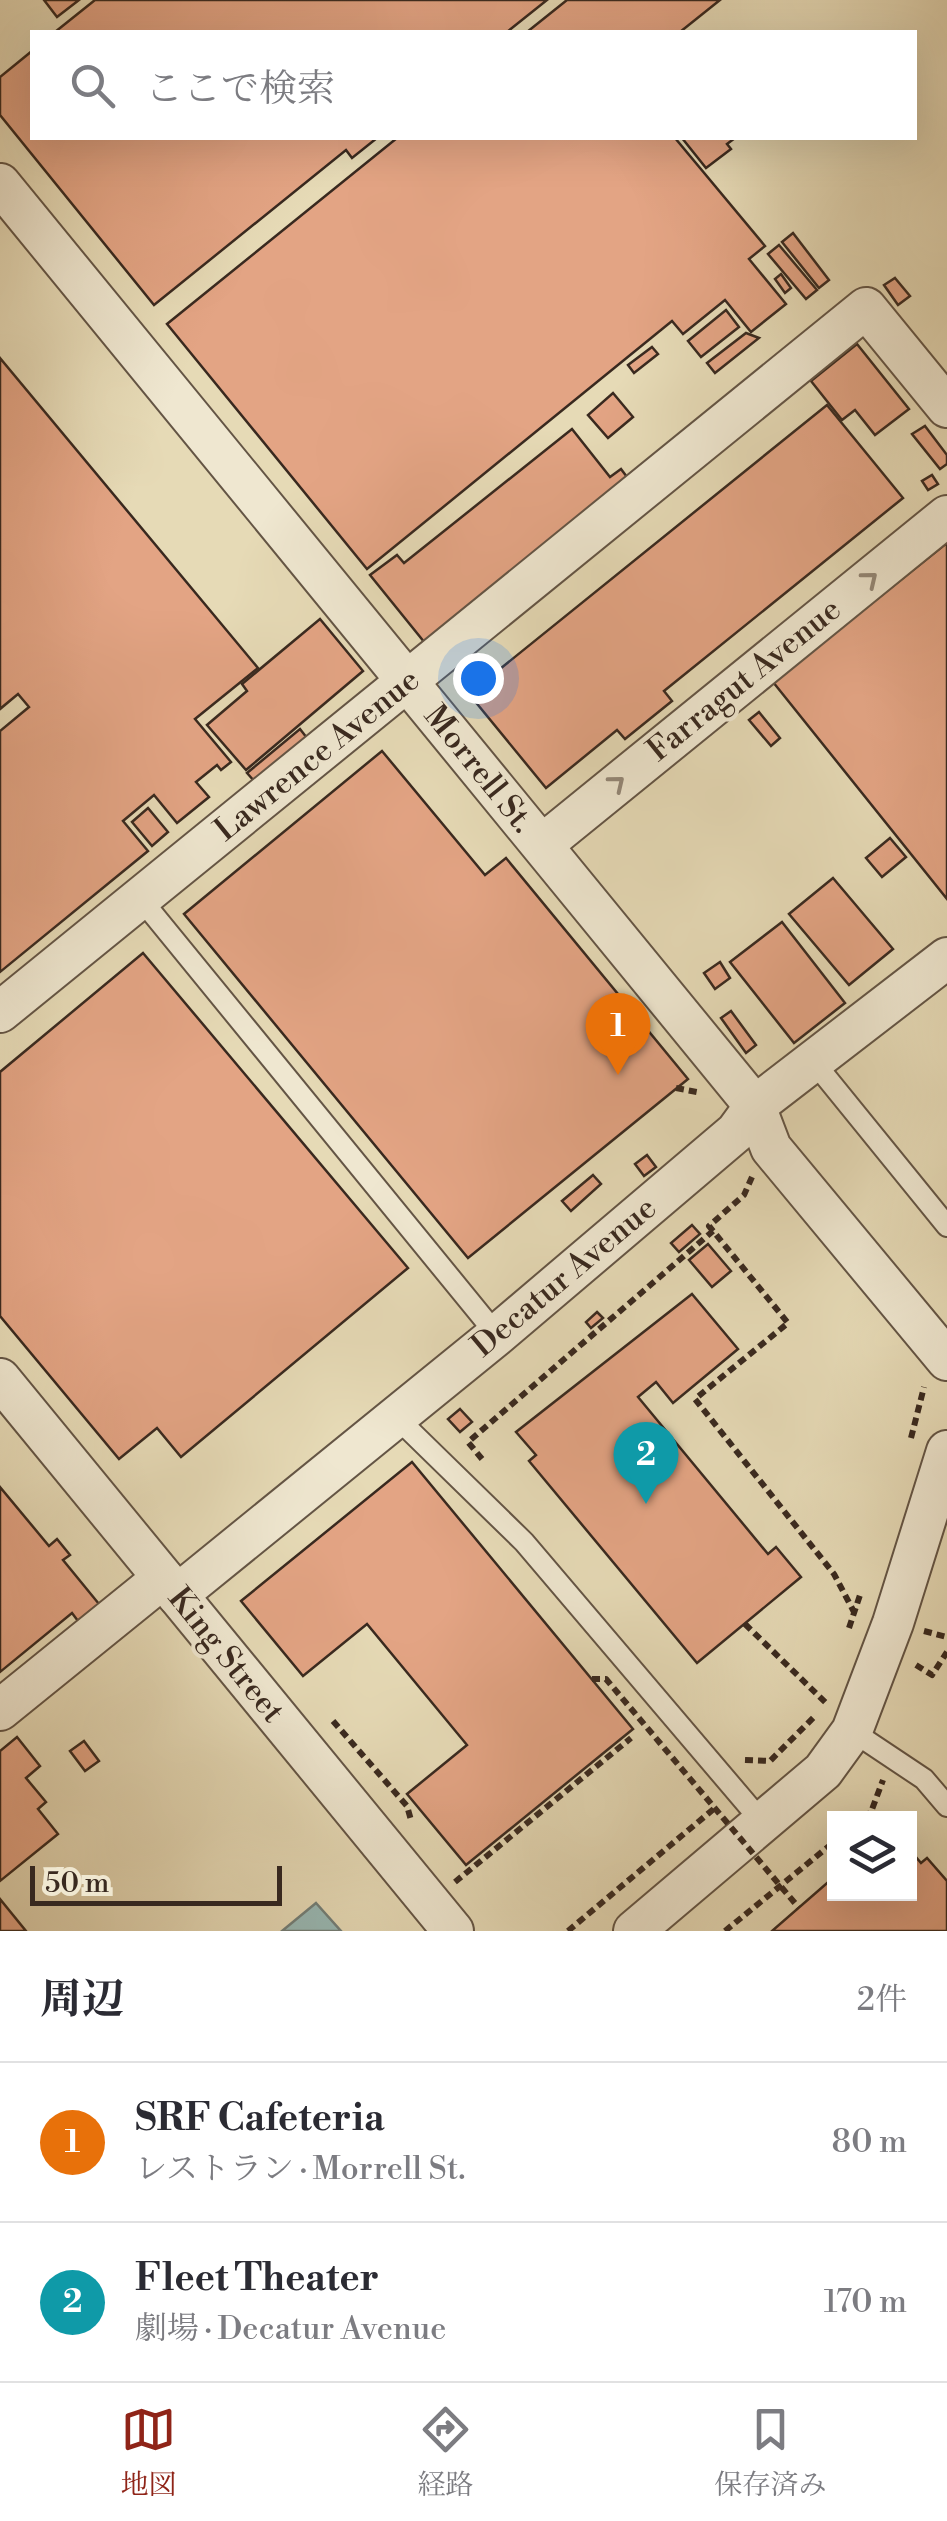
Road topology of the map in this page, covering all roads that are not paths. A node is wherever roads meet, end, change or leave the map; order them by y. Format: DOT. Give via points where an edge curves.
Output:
graph roads {
  1 [pos="0,184"];
  2 [pos="947,406"];
  3 [pos="947,516"];
  4 [pos="407,681"];
  5 [pos="542,845"];
  6 [pos="140,898"];
  7 [pos="947,958"];
  8 [pos="0,1012"];
  9 [pos="813,1060"];
  10 [pos="755,1106"];
  11 [pos="947,1226"];
  12 [pos="498,1334"];
  13 [pos="947,1360"];
  14 [pos="0,1379"];
  15 [pos="396,1416"];
  16 [pos="947,1450"];
  17 [pos="170,1586"];
  18 [pos="0,1710"];
  19 [pos="840,1717"];
  20 [pos="947,1806"];
  21 [pos="763,1822"];
  22 [pos="459,1914"];
  23 [pos="634,1931"];
  1 -- 4 [label="street, Morrell St."];
  2 -- 4 [label="street, Lawrence Avenue" via="866,308"];
  5 -- 3 [label="street, Farragut Avenue, one-way"];
  4 -- 5 [label="street, Morrell St."];
  4 -- 6 [label="street, Lawrence Avenue"];
  5 -- 10 [label="street, Morrell St."];
  6 -- 8 [label="street, Lawrence Avenue"];
  6 -- 12 [label="lane"];
  7 -- 9 [label="street, Decatur Avenue"];
  9 -- 10 [label="street, Decatur Avenue"];
  9 -- 11 [label="lane"];
  10 -- 12 [label="street, Decatur Avenue" via="736,1132"];
  10 -- 13 [label="street, Morrell St." via="771,1148"];
  12 -- 15 [label="street, Decatur Avenue"];
  14 -- 17 [label="street, King Street"];
  15 -- 17 [label="street, Decatur Avenue"];
  15 -- 21 [label="lane" via="524,1542"];
  16 -- 19 [label="street" via="909,1627"];
  17 -- 18 [label="street, Decatur Avenue"];
  17 -- 22 [label="street, King Street"];
  19 -- 20 [label="lane" via="924,1779"];
  19 -- 21 [label="street" via="824,1772"];
  21 -- 23 [label="street"];
}
